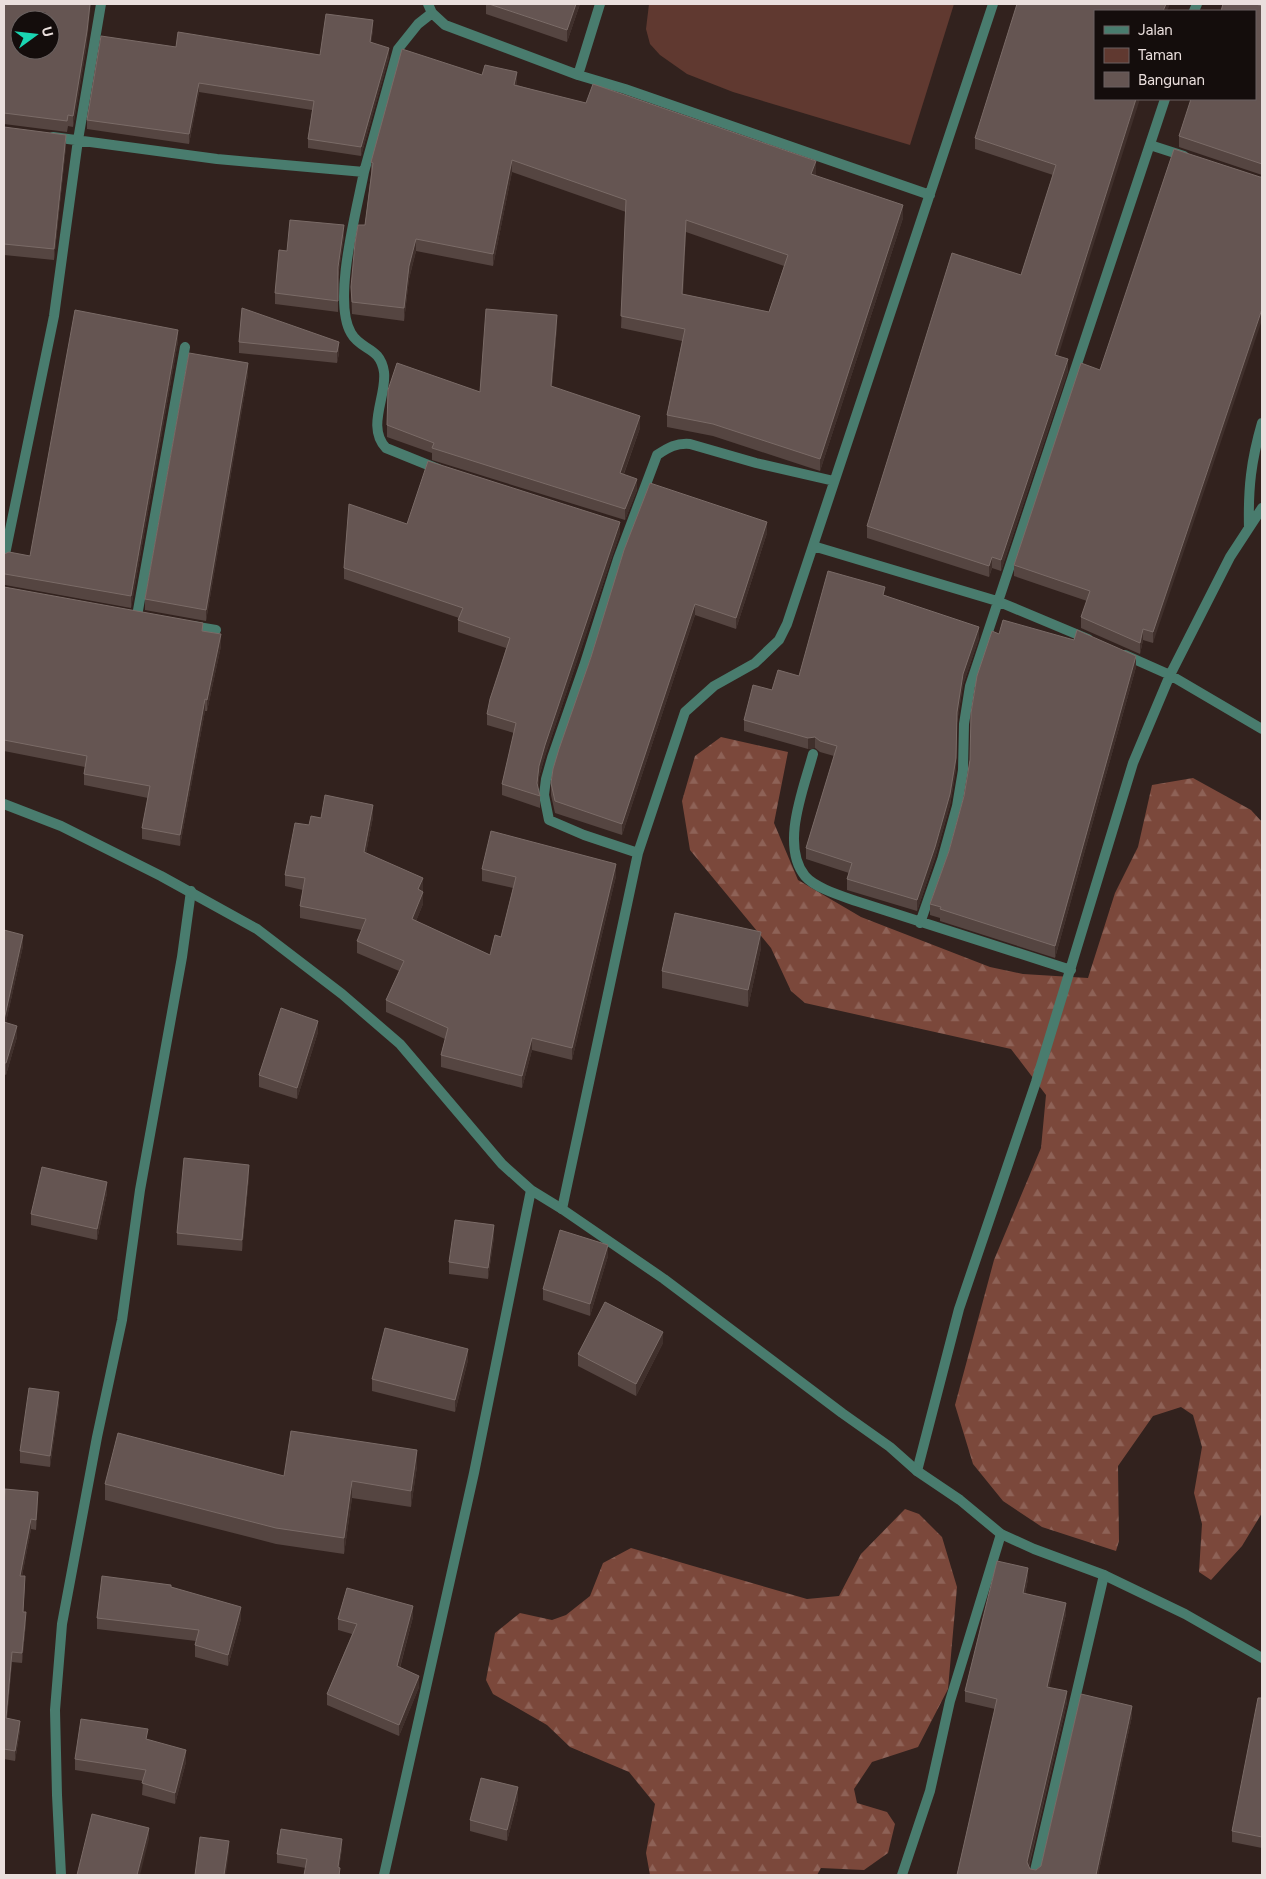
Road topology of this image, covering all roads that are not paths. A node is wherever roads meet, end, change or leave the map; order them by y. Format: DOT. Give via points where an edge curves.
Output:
graph roads {
  1 [pos="101,4"];
  2 [pos="600,4"];
  3 [pos="993,4"];
  4 [pos="430,8"];
  5 [pos="578,75"];
  6 [pos="1165,100"];
  7 [pos="40,135"];
  8 [pos="78,140"];
  9 [pos="1150,145"];
  10 [pos="1194,160"];
  11 [pos="364,172"];
  12 [pos="930,195"];
  13 [pos="184,347"];
  14 [pos="1262,423"];
  15 [pos="451,473"];
  16 [pos="834,481"];
  17 [pos="1262,508"];
  18 [pos="1249,528"];
  19 [pos="813,546"];
  20 [pos="4,559"];
  21 [pos="997,601"];
  22 [pos="137,616"];
  23 [pos="181,624"];
  24 [pos="216,630"];
  25 [pos="1094,641"];
  26 [pos="1119,652"];
  27 [pos="1170,675"];
  28 [pos="1262,729"];
  29 [pos="813,754"];
  30 [pos="4,804"];
  31 [pos="638,853"];
  32 [pos="191,891"];
  33 [pos="920,923"];
  34 [pos="1071,970"];
  35 [pos="531,1190"];
  36 [pos="562,1209"];
  37 [pos="916,1471"];
  38 [pos="1001,1534"];
  39 [pos="1104,1575"];
  40 [pos="1262,1658"];
  41 [pos="61,1875"];
  42 [pos="384,1875"];
  43 [pos="902,1875"];
  44 [pos="1034,1875"];
  1 -- 8 [label="street"];
  2 -- 5 [label="street"];
  3 -- 12 [label="street"];
  4 -- 5 [label="street" via="445,25"];
  4 -- 11 [label="street" via="398,49"];
  5 -- 12 [label="street"];
  6 -- 9 [label="street"];
  7 -- 8 [label="street"];
  8 -- 11 [label="street" via="217,159"];
  8 -- 20 [label="street" via="54,316"];
  9 -- 10 [label="street"];
  9 -- 21 [label="street"];
  11 -- 15 [label="street" via="347,264 344,303 351,334 377,354 383,364 385,380 376,426 379,438 386,448"];
  12 -- 16 [label="street"];
  13 -- 22 [label="street"];
  14 -- 18 [label="street" via="1253,455 1248,498"];
  16 -- 19 [label="street"];
  16 -- 31 [label="street" via="690,444 679,443 657,455 626,527 552,758 544,795 549,820"];
  17 -- 18 [label="street"];
  18 -- 27 [label="street" via="1230,556"];
  19 -- 21 [label="street"];
  19 -- 31 [label="street" via="779,640 755,663 714,686 685,712"];
  21 -- 25 [label="street"];
  21 -- 33 [label="street" via="970,686 957,806"];
  23 -- 24 [label="street"];
  26 -- 27 [label="street"];
  27 -- 28 [label="street"];
  27 -- 34 [label="street" via="1133,763"];
  29 -- 33 [label="street" via="793,838 800,867 806,877 822,888 856,902"];
  30 -- 32 [label="street" via="61,826"];
  31 -- 36 [label="street"];
  32 -- 35 [label="street" via="256,929 342,994 400,1044 502,1164"];
  32 -- 41 [label="street" via="140,1190 122,1320 62,1624 55,1710"];
  33 -- 34 [label="street"];
  34 -- 37 [label="street" via="959,1309"];
  35 -- 36 [label="street"];
  35 -- 42 [label="street" via="474,1473"];
  36 -- 37 [label="street" via="664,1279 890,1447"];
  37 -- 38 [label="street" via="960,1500"];
  38 -- 39 [label="street"];
  38 -- 43 [label="street" via="950,1702 930,1791"];
  39 -- 40 [label="street" via="1185,1614"];
  39 -- 44 [label="street"];
}
